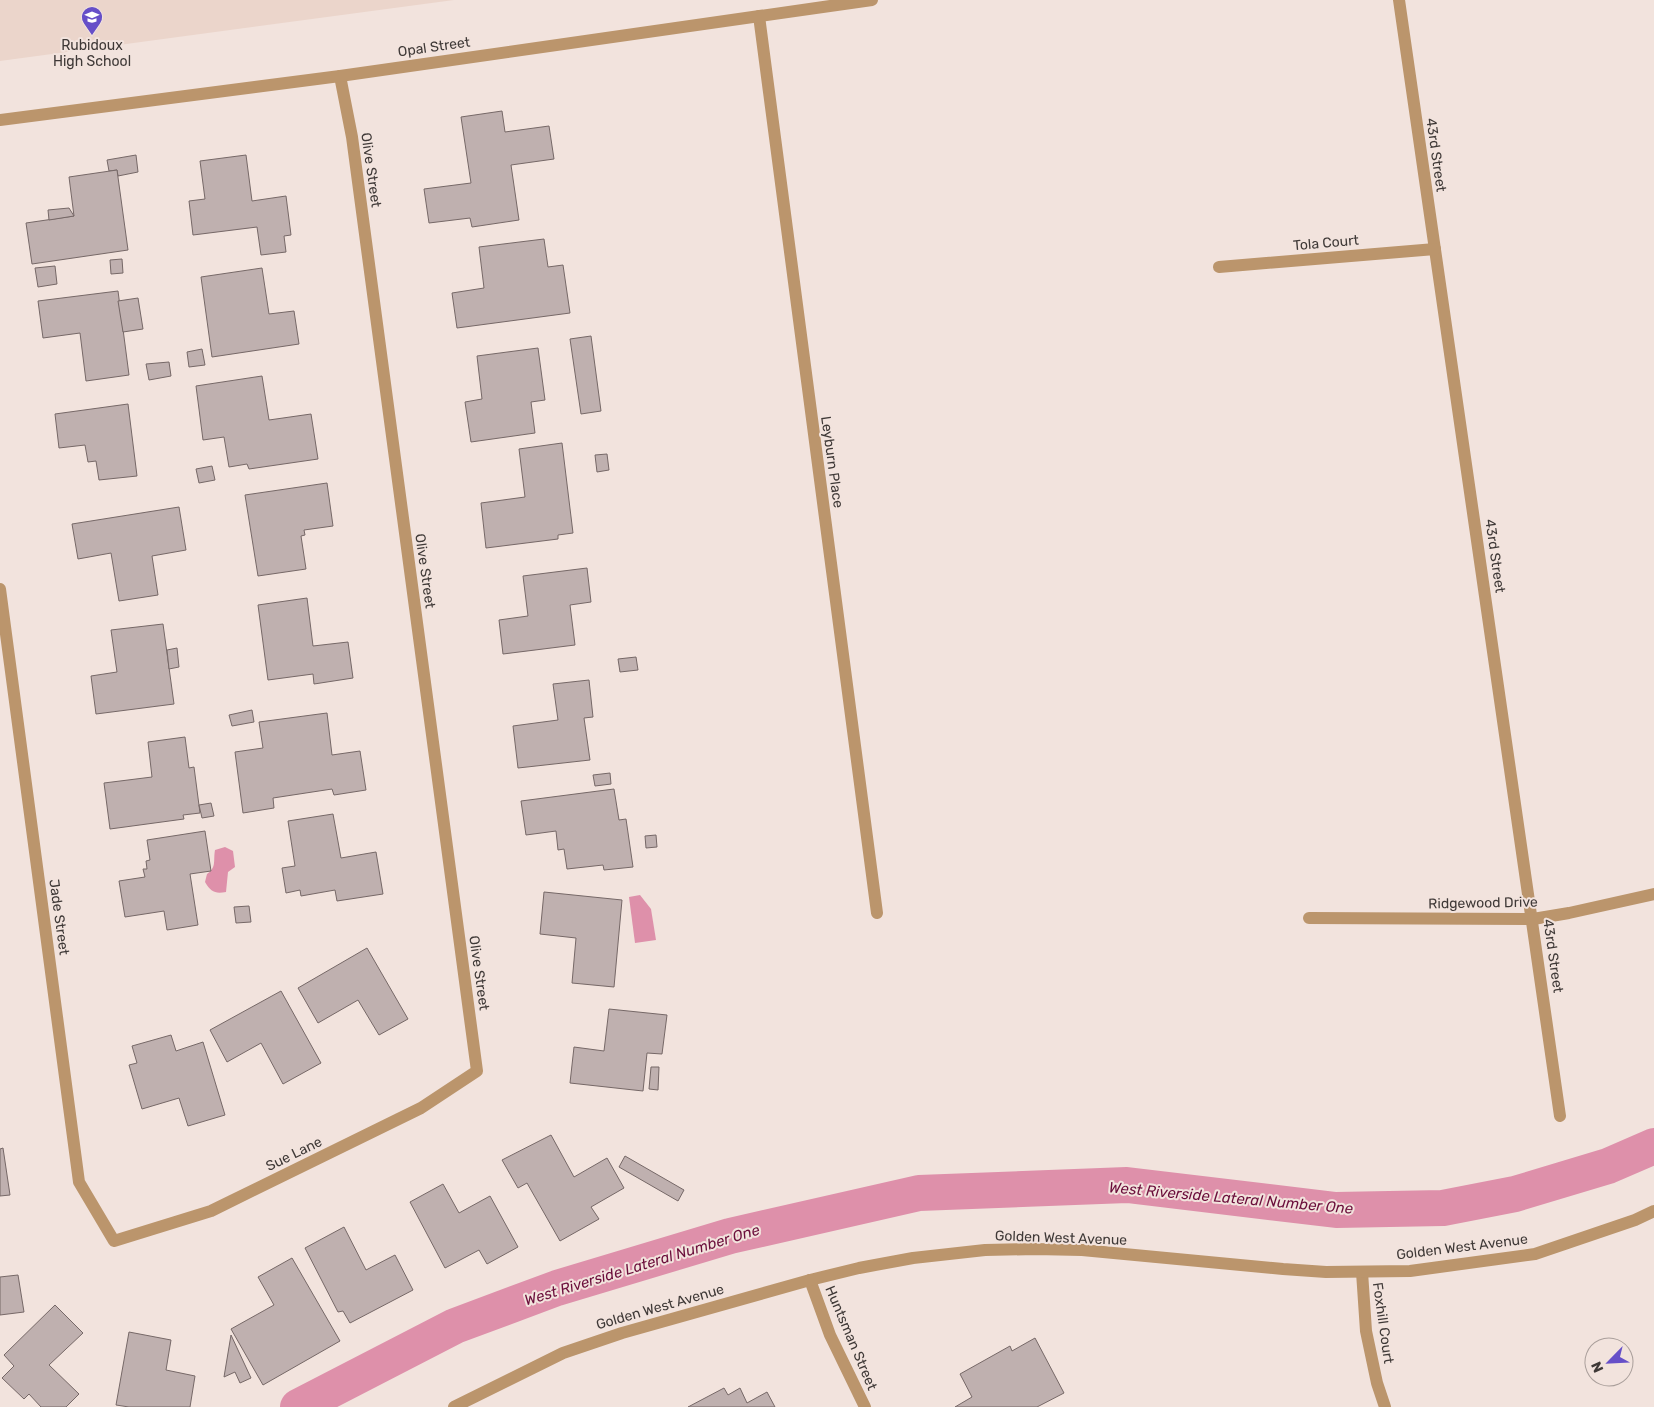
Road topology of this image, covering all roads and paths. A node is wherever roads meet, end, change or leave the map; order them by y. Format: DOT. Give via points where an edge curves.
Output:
graph roads {
  1 [pos="872,0"];
  2 [pos="1398,0"];
  3 [pos="759,16"];
  4 [pos="340,76"];
  5 [pos="0,120"];
  6 [pos="1435,249"];
  7 [pos="1219,267"];
  8 [pos="0,589"];
  9 [pos="1654,894"];
  10 [pos="877,913"];
  11 [pos="1309,918"];
  12 [pos="1533,919"];
  13 [pos="478,1071"];
  14 [pos="1560,1116"];
  15 [pos="1654,1211"];
  16 [pos="114,1241"];
  17 [pos="1362,1272"];
  18 [pos="810,1280"];
  19 [pos="454,1407"];
  20 [pos="865,1407"];
  21 [pos="1385,1407"];
  1 -- 3 [label="street, Opal Street"];
  2 -- 6 [label="street, 43rd Street"];
  3 -- 4 [label="street, Opal Street"];
  3 -- 10 [label="street, Leyburn Place"];
  4 -- 5 [label="street, Opal Street"];
  4 -- 13 [label="street, Olive Street" via="353,147"];
  6 -- 7 [label="street, Tola Court"];
  6 -- 12 [label="street, 43rd Street"];
  8 -- 16 [label="street, Jade Street" via="80,1182"];
  9 -- 12 [label="street, Ridgewood Drive"];
  11 -- 12 [label="street, Ridgewood Drive"];
  12 -- 14 [label="street, 43rd Street"];
  13 -- 16 [label="street, Sue Lane" via="420,1108 211,1211"];
  15 -- 17 [label="street, Golden West Avenue" via="1535,1254 1410,1271"];
  17 -- 18 [label="street, Golden West Avenue" via="1283,1269 1082,1250 1035,1249 985,1250 913,1258"];
  17 -- 21 [label="street, Foxhill Court" via="1366,1331"];
  18 -- 19 [label="street, Golden West Avenue" via="631,1330 563,1353"];
  18 -- 20 [label="street, Huntsman Street" via="830,1336"];
}
